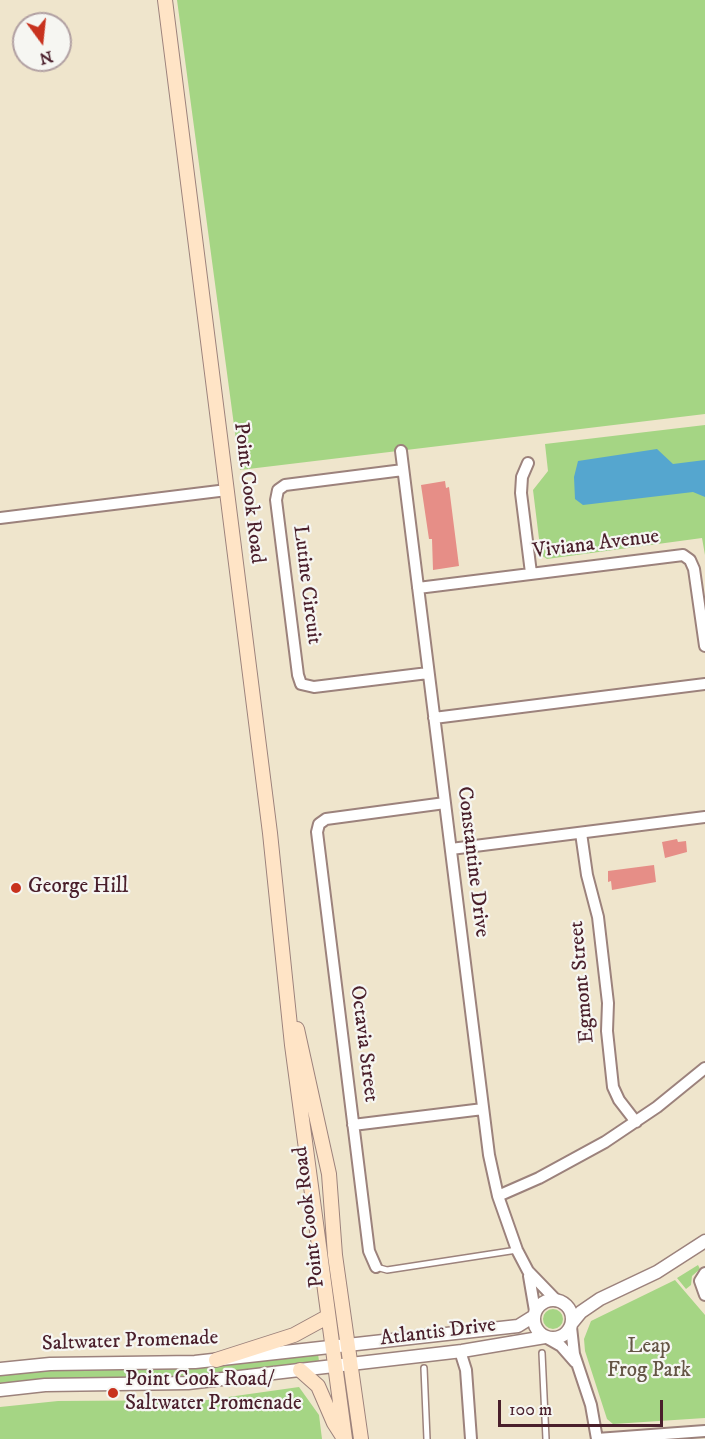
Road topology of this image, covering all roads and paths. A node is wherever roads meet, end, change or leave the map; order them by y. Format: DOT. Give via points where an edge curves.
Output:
graph roads {
  1 [pos="165,0"];
  2 [pos="401,451"];
  3 [pos="528,463"];
  4 [pos="403,470"];
  5 [pos="227,490"];
  6 [pos="0,518"];
  7 [pos="531,573"];
  8 [pos="418,588"];
  9 [pos="705,646"];
  10 [pos="428,673"];
  11 [pos="705,684"];
  12 [pos="434,718"];
  13 [pos="445,803"];
  14 [pos="705,817"];
  15 [pos="581,833"];
  16 [pos="451,849"];
  17 [pos="288,992"];
  18 [pos="705,1068"];
  19 [pos="483,1109"];
  20 [pos="636,1122"];
  21 [pos="353,1125"];
  22 [pos="498,1196"];
  23 [pos="705,1241"];
  24 [pos="517,1250"];
  25 [pos="376,1267"];
  26 [pos="528,1271"];
  27 [pos="705,1273"];
  28 [pos="705,1295"];
  29 [pos="600,1299"];
  30 [pos="560,1301"];
  31 [pos="534,1314"];
  32 [pos="327,1317"];
  33 [pos="571,1325"];
  34 [pos="546,1337"];
  35 [pos="333,1346"];
  36 [pos="348,1346"];
  37 [pos="460,1351"];
  38 [pos="542,1353"];
  39 [pos="216,1360"];
  40 [pos="352,1364"];
  41 [pos="335,1365"];
  42 [pos="577,1365"];
  43 [pos="424,1368"];
  44 [pos="0,1369"];
  45 [pos="300,1370"];
  46 [pos="0,1390"];
  47 [pos="705,1431"];
  48 [pos="344,1439"];
  49 [pos="361,1439"];
  50 [pos="427,1439"];
  51 [pos="471,1439"];
  52 [pos="546,1439"];
  53 [pos="597,1439"];
  1 -- 5 [label="main road, Point Cook Road"];
  2 -- 4 [label="street, Constantine Drive"];
  3 -- 7 [label="street" via="521,493"];
  4 -- 8 [label="street, Constantine Drive"];
  4 -- 10 [label="street, Lutine Circuit" via="285,485 278,490 276,500 302,684 314,687"];
  5 -- 6 [label="street"];
  5 -- 17 [label="main road, Point Cook Road"];
  7 -- 8 [label="street, Viviana Avenue"];
  7 -- 9 [label="street, Viviana Avenue" via="686,556 694,569"];
  8 -- 10 [label="street, Constantine Drive"];
  10 -- 12 [label="street, Constantine Drive"];
  11 -- 12 [label="street"];
  12 -- 13 [label="street, Constantine Drive"];
  13 -- 16 [label="street, Constantine Drive"];
  13 -- 21 [label="street, Octavia Street" via="326,819 319,824 317,836"];
  14 -- 15 [label="street"];
  15 -- 16 [label="street"];
  15 -- 20 [label="street, Egmont Street" via="599,928 613,1087"];
  16 -- 19 [label="street, Constantine Drive"];
  17 -- 32 [label="main road, Point Cook Road"];
  17 -- 36 [label="main road, Point Cook Road" via="327,1167"];
  18 -- 20 [label="street"];
  19 -- 21 [label="street"];
  19 -- 22 [label="street, Constantine Drive"];
  20 -- 22 [label="street" via="577,1159"];
  21 -- 25 [label="street, Octavia Street" via="369,1251"];
  22 -- 24 [label="street, Constantine Drive"];
  23 -- 29 [label="street" via="657,1272"];
  24 -- 25 [label="lane" via="387,1270"];
  24 -- 26 [label="street, Constantine Drive"];
  26 -- 30 [label="street, Constantine Drive"];
  26 -- 31 [label="street, Constantine Drive"];
  27 -- 28 [label="street" via="700,1281"];
  29 -- 30 [label="street"];
  29 -- 33 [label="street" via="581,1312"];
  30 -- 31 [label="street" via="542,1303"];
  30 -- 33 [label="street" via="570,1311"];
  31 -- 34 [label="street" via="536,1329"];
  31 -- 36 [label="street, Atlantis Drive" via="518,1326"];
  32 -- 35 [label="main road, Point Cook Road"];
  32 -- 39 [label="main road" via="294,1335"];
  33 -- 34 [label="street" via="558,1338"];
  33 -- 42 [label="street"];
  34 -- 37 [label="street, Atlantis Drive"];
  34 -- 42 [label="street" via="561,1346"];
  35 -- 36 [label="street, Atlantis Drive"];
  35 -- 39 [label="street, Saltwater Promenade"];
  35 -- 41 [label="main road, Point Cook Road"];
  36 -- 40 [label="main road, Point Cook Road"];
  37 -- 40 [label="street, Atlantis Drive"];
  37 -- 51 [label="street" via="466,1370"];
  38 -- 52 [label="lane"];
  39 -- 44 [label="street, Saltwater Promenade"];
  40 -- 41 [label="street, Atlantis Drive"];
  40 -- 49 [label="main road, Point Cook Road"];
  41 -- 45 [label="street, Saltwater Promenade"];
  41 -- 48 [label="main road, Point Cook Road"];
  42 -- 53 [label="street" via="591,1405"];
  43 -- 50 [label="lane"];
  45 -- 46 [label="street, Saltwater Promenade" via="188,1383 45,1385"];
  45 -- 48 [label="main road" via="318,1386"];
  47 -- 53 [label="street"];
}
